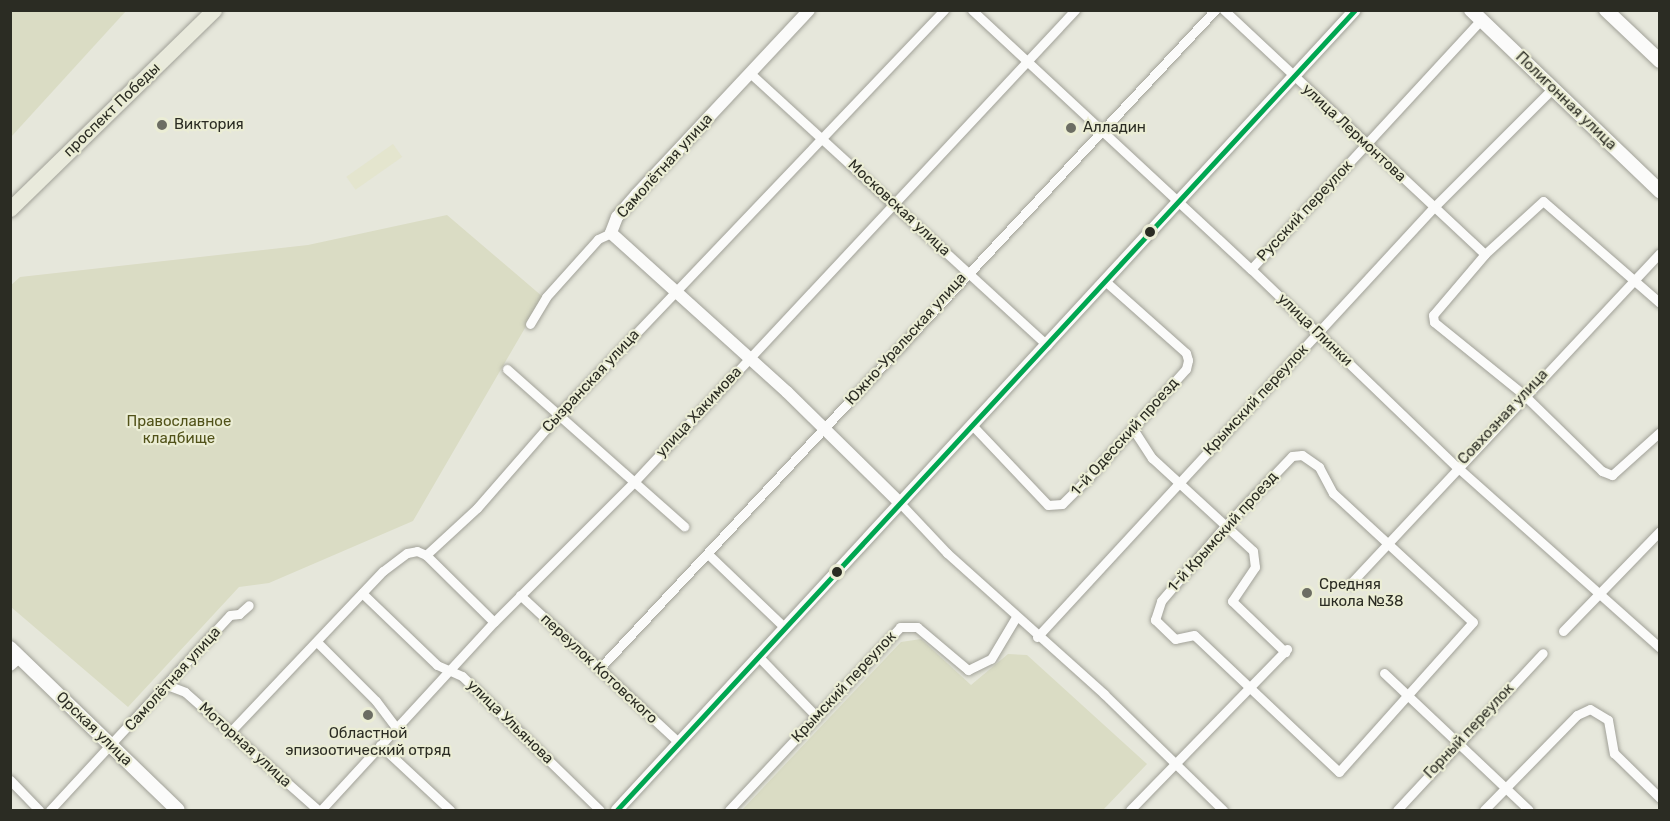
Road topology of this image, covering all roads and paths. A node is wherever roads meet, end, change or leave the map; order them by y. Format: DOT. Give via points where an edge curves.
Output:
graph roads {
  1 [pos="214,10"];
  2 [pos="809,10"];
  3 [pos="944,10"];
  4 [pos="972,10"];
  5 [pos="1075,10"];
  6 [pos="1215,10"];
  7 [pos="1224,10"];
  8 [pos="1355,10"];
  9 [pos="1611,12"];
  10 [pos="1476,15"];
  11 [pos="1659,61"];
  12 [pos="1027,62"];
  13 [pos="750,73"];
  14 [pos="1294,76"];
  15 [pos="1552,88"];
  16 [pos="1103,132"];
  17 [pos="823,138"];
  18 [pos="1366,145"];
  19 [pos="1659,191"];
  20 [pos="1179,201"];
  21 [pos="894,204"];
  22 [pos="1434,207"];
  23 [pos="10,209"];
  24 [pos="611,233"];
  25 [pos="1659,253"];
  26 [pos="1485,254"];
  27 [pos="1251,269"];
  28 [pos="968,272"];
  29 [pos="1631,281"];
  30 [pos="1106,282"];
  31 [pos="675,294"];
  32 [pos="1659,303"];
  33 [pos="530,324"];
  34 [pos="1319,333"];
  35 [pos="1047,345"];
  36 [pos="748,360"];
  37 [pos="507,369"];
  38 [pos="1524,395"];
  39 [pos="560,413"];
  40 [pos="972,425"];
  41 [pos="1132,429"];
  42 [pos="823,430"];
  43 [pos="1659,432"];
  44 [pos="1456,466"];
  45 [pos="635,481"];
  46 [pos="1178,482"];
  47 [pos="899,502"];
  48 [pos="1226,525"];
  49 [pos="684,526"];
  50 [pos="1659,531"];
  51 [pos="1387,543"];
  52 [pos="426,555"];
  53 [pos="709,555"];
  54 [pos="1350,584"];
  55 [pos="362,593"];
  56 [pos="520,595"];
  57 [pos="1600,595"];
  58 [pos="249,605"];
  59 [pos="1016,617"];
  60 [pos="494,622"];
  61 [pos="784,627"];
  62 [pos="1563,631"];
  63 [pos="1037,637"];
  64 [pos="317,642"];
  65 [pos="1659,648"];
  66 [pos="1543,653"];
  67 [pos="757,656"];
  68 [pos="14,657"];
  69 [pos="449,669"];
  70 [pos="599,669"];
  71 [pos="1384,673"];
  72 [pos="167,685"];
  73 [pos="1252,687"];
  74 [pos="1410,697"];
  75 [pos="817,717"];
  76 [pos="396,728"];
  77 [pos="231,732"];
  78 [pos="678,742"];
  79 [pos="1459,742"];
  80 [pos="380,745"];
  81 [pos="112,747"];
  82 [pos="1175,763"];
  83 [pos="10,780"];
  84 [pos="1505,787"];
  85 [pos="1659,798"];
  86 [pos="39,810"];
  87 [pos="50,810"];
  88 [pos="178,810"];
  89 [pos="320,810"];
  90 [pos="450,810"];
  91 [pos="600,810"];
  92 [pos="617,810"];
  93 [pos="729,810"];
  94 [pos="1130,810"];
  95 [pos="1223,810"];
  96 [pos="1397,810"];
  97 [pos="1484,810"];
  98 [pos="1529,810"];
  1 -- 23 [label="main road, проспект Победы"];
  2 -- 13 [label="street, Самолётная улица"];
  3 -- 17 [label="street, Сызранская улица"];
  4 -- 12 [label="street, улица Глинки"];
  5 -- 12 [label="street, улица Хакимова"];
  6 -- 16 [label="street, Южно-Уральская улица"];
  7 -- 14 [label="street, улица Лермонтова"];
  8 -- 14 [label="street"];
  9 -- 11 [label="main road"];
  10 -- 15 [label="main road, Полигонная улица"];
  10 -- 18 [label="street, Русский переулок"];
  12 -- 16 [label="street, улица Глинки"];
  12 -- 21 [label="street, улица Хакимова"];
  13 -- 17 [label="street, Московская улица"];
  13 -- 24 [label="street, Самолётная улица" via="623,210"];
  14 -- 18 [label="street, улица Лермонтова"];
  14 -- 20 [label="street"];
  15 -- 19 [label="main road, Полигонная улица"];
  15 -- 22 [label="street, Крымский переулок"];
  16 -- 20 [label="street, улица Глинки"];
  16 -- 28 [label="street, Южно-Уральская улица"];
  17 -- 21 [label="street, Московская улица"];
  17 -- 31 [label="street, Сызранская улица"];
  18 -- 22 [label="street, улица Лермонтова"];
  18 -- 27 [label="street, Русский переулок"];
  20 -- 27 [label="street, улица Глинки"];
  20 -- 30 [label="street"];
  21 -- 28 [label="street, Московская улица"];
  21 -- 36 [label="street, улица Хакимова"];
  22 -- 26 [label="street, улица Лермонтова"];
  22 -- 34 [label="street, Крымский переулок"];
  24 -- 31 [label="street"];
  24 -- 33 [label="street, Самолётная улица" via="598,239 546,297"];
  25 -- 29 [label="street, Совхозная улица"];
  26 -- 29 [label="street" via="1543,201"];
  26 -- 38 [label="street" via="1436,308 1434,322"];
  27 -- 34 [label="street, улица Глинки"];
  28 -- 35 [label="street, Московская улица"];
  28 -- 42 [label="street, Южно-Уральская улица"];
  29 -- 32 [label="street"];
  29 -- 38 [label="street, Совхозная улица"];
  30 -- 35 [label="street"];
  30 -- 41 [label="street, 1-й Одесский проезд" via="1186,353 1188,360 1186,369"];
  31 -- 36 [label="street"];
  31 -- 39 [label="street, Сызранская улица"];
  34 -- 44 [label="street, улица Глинки"];
  34 -- 46 [label="street, Крымский переулок"];
  35 -- 40 [label="street"];
  36 -- 42 [label="street" via="787,392"];
  36 -- 45 [label="street, улица Хакимова"];
  37 -- 39 [label="street"];
  38 -- 43 [label="street" via="1602,471 1612,475"];
  38 -- 44 [label="street, Совхозная улица"];
  39 -- 45 [label="street"];
  39 -- 52 [label="street, Сызранская улица" via="477,508"];
  40 -- 41 [label="street, 1-й Одесский проезд" via="1048,505 1067,501"];
  40 -- 47 [label="street"];
  41 -- 46 [label="street" via="1152,458"];
  42 -- 47 [label="street"];
  42 -- 53 [label="street, Южно-Уральская улица"];
  44 -- 51 [label="street, Совхозная улица"];
  44 -- 57 [label="street, улица Глинки"];
  45 -- 49 [label="street"];
  45 -- 56 [label="street, улица Хакимова"];
  46 -- 48 [label="street"];
  46 -- 63 [label="street, Крымский переулок"];
  47 -- 59 [label="street"];
  47 -- 61 [label="street"];
  48 -- 51 [label="street, 1-й Крымский проезд" via="1292,456 1302,455 1312,459 1327,486"];
  48 -- 73 [label="street" via="1253,551 1255,567 1232,601 1287,650"];
  48 -- 73 [label="street, 1-й Крымский проезд" via="1161,601 1155,620 1176,639 1194,635"];
  50 -- 57 [label="street"];
  51 -- 54 [label="street, Совхозная улица"];
  51 -- 74 [label="street" via="1473,622"];
  52 -- 55 [label="street" via="417,551 406,554"];
  52 -- 60 [label="street"];
  53 -- 61 [label="street"];
  53 -- 70 [label="street, Южно-Уральская улица"];
  55 -- 64 [label="street"];
  55 -- 69 [label="street, улица Ульянова" via="437,665"];
  56 -- 60 [label="street, улица Хакимова"];
  56 -- 70 [label="street, переулок Котовского"];
  57 -- 62 [label="street"];
  57 -- 65 [label="street, улица Глинки"];
  58 -- 72 [label="street, Самолётная улица" via="239,614 230,615"];
  59 -- 63 [label="street"];
  59 -- 75 [label="street, Крымский переулок" via="990,659 968,670 917,627 900,627"];
  60 -- 69 [label="street, улица Хакимова"];
  61 -- 67 [label="street"];
  63 -- 82 [label="street" via="1104,694 1122,716"];
  64 -- 76 [label="street" via="376,701"];
  64 -- 77 [label="street"];
  66 -- 79 [label="street, Горный переулок"];
  67 -- 75 [label="street"];
  67 -- 78 [label="street"];
  68 -- 81 [label="main road, Орская улица"];
  69 -- 76 [label="street, улица Хакимова"];
  69 -- 91 [label="street, улица Ульянова" via="462,676"];
  70 -- 78 [label="street, переулок Котовского"];
  71 -- 74 [label="street"];
  72 -- 77 [label="street, Моторная улица" via="185,692"];
  72 -- 81 [label="street, Самолётная улица"];
  73 -- 74 [label="street" via="1339,772"];
  73 -- 82 [label="street"];
  74 -- 79 [label="street"];
  75 -- 93 [label="street, Крымский переулок"];
  76 -- 80 [label="street, улица Хакимова"];
  77 -- 89 [label="street, Моторная улица"];
  78 -- 92 [label="street"];
  79 -- 84 [label="street"];
  79 -- 96 [label="street, Горный переулок"];
  80 -- 89 [label="street, улица Хакимова"];
  80 -- 90 [label="street"];
  81 -- 87 [label="street, Самолётная улица"];
  81 -- 88 [label="main road, Орская улица"];
  82 -- 94 [label="street"];
  82 -- 95 [label="street"];
  83 -- 86 [label="street"];
  84 -- 85 [label="street" via="1577,715 1590,709 1608,720 1614,753"];
  84 -- 97 [label="street"];
  84 -- 98 [label="street"];
}
